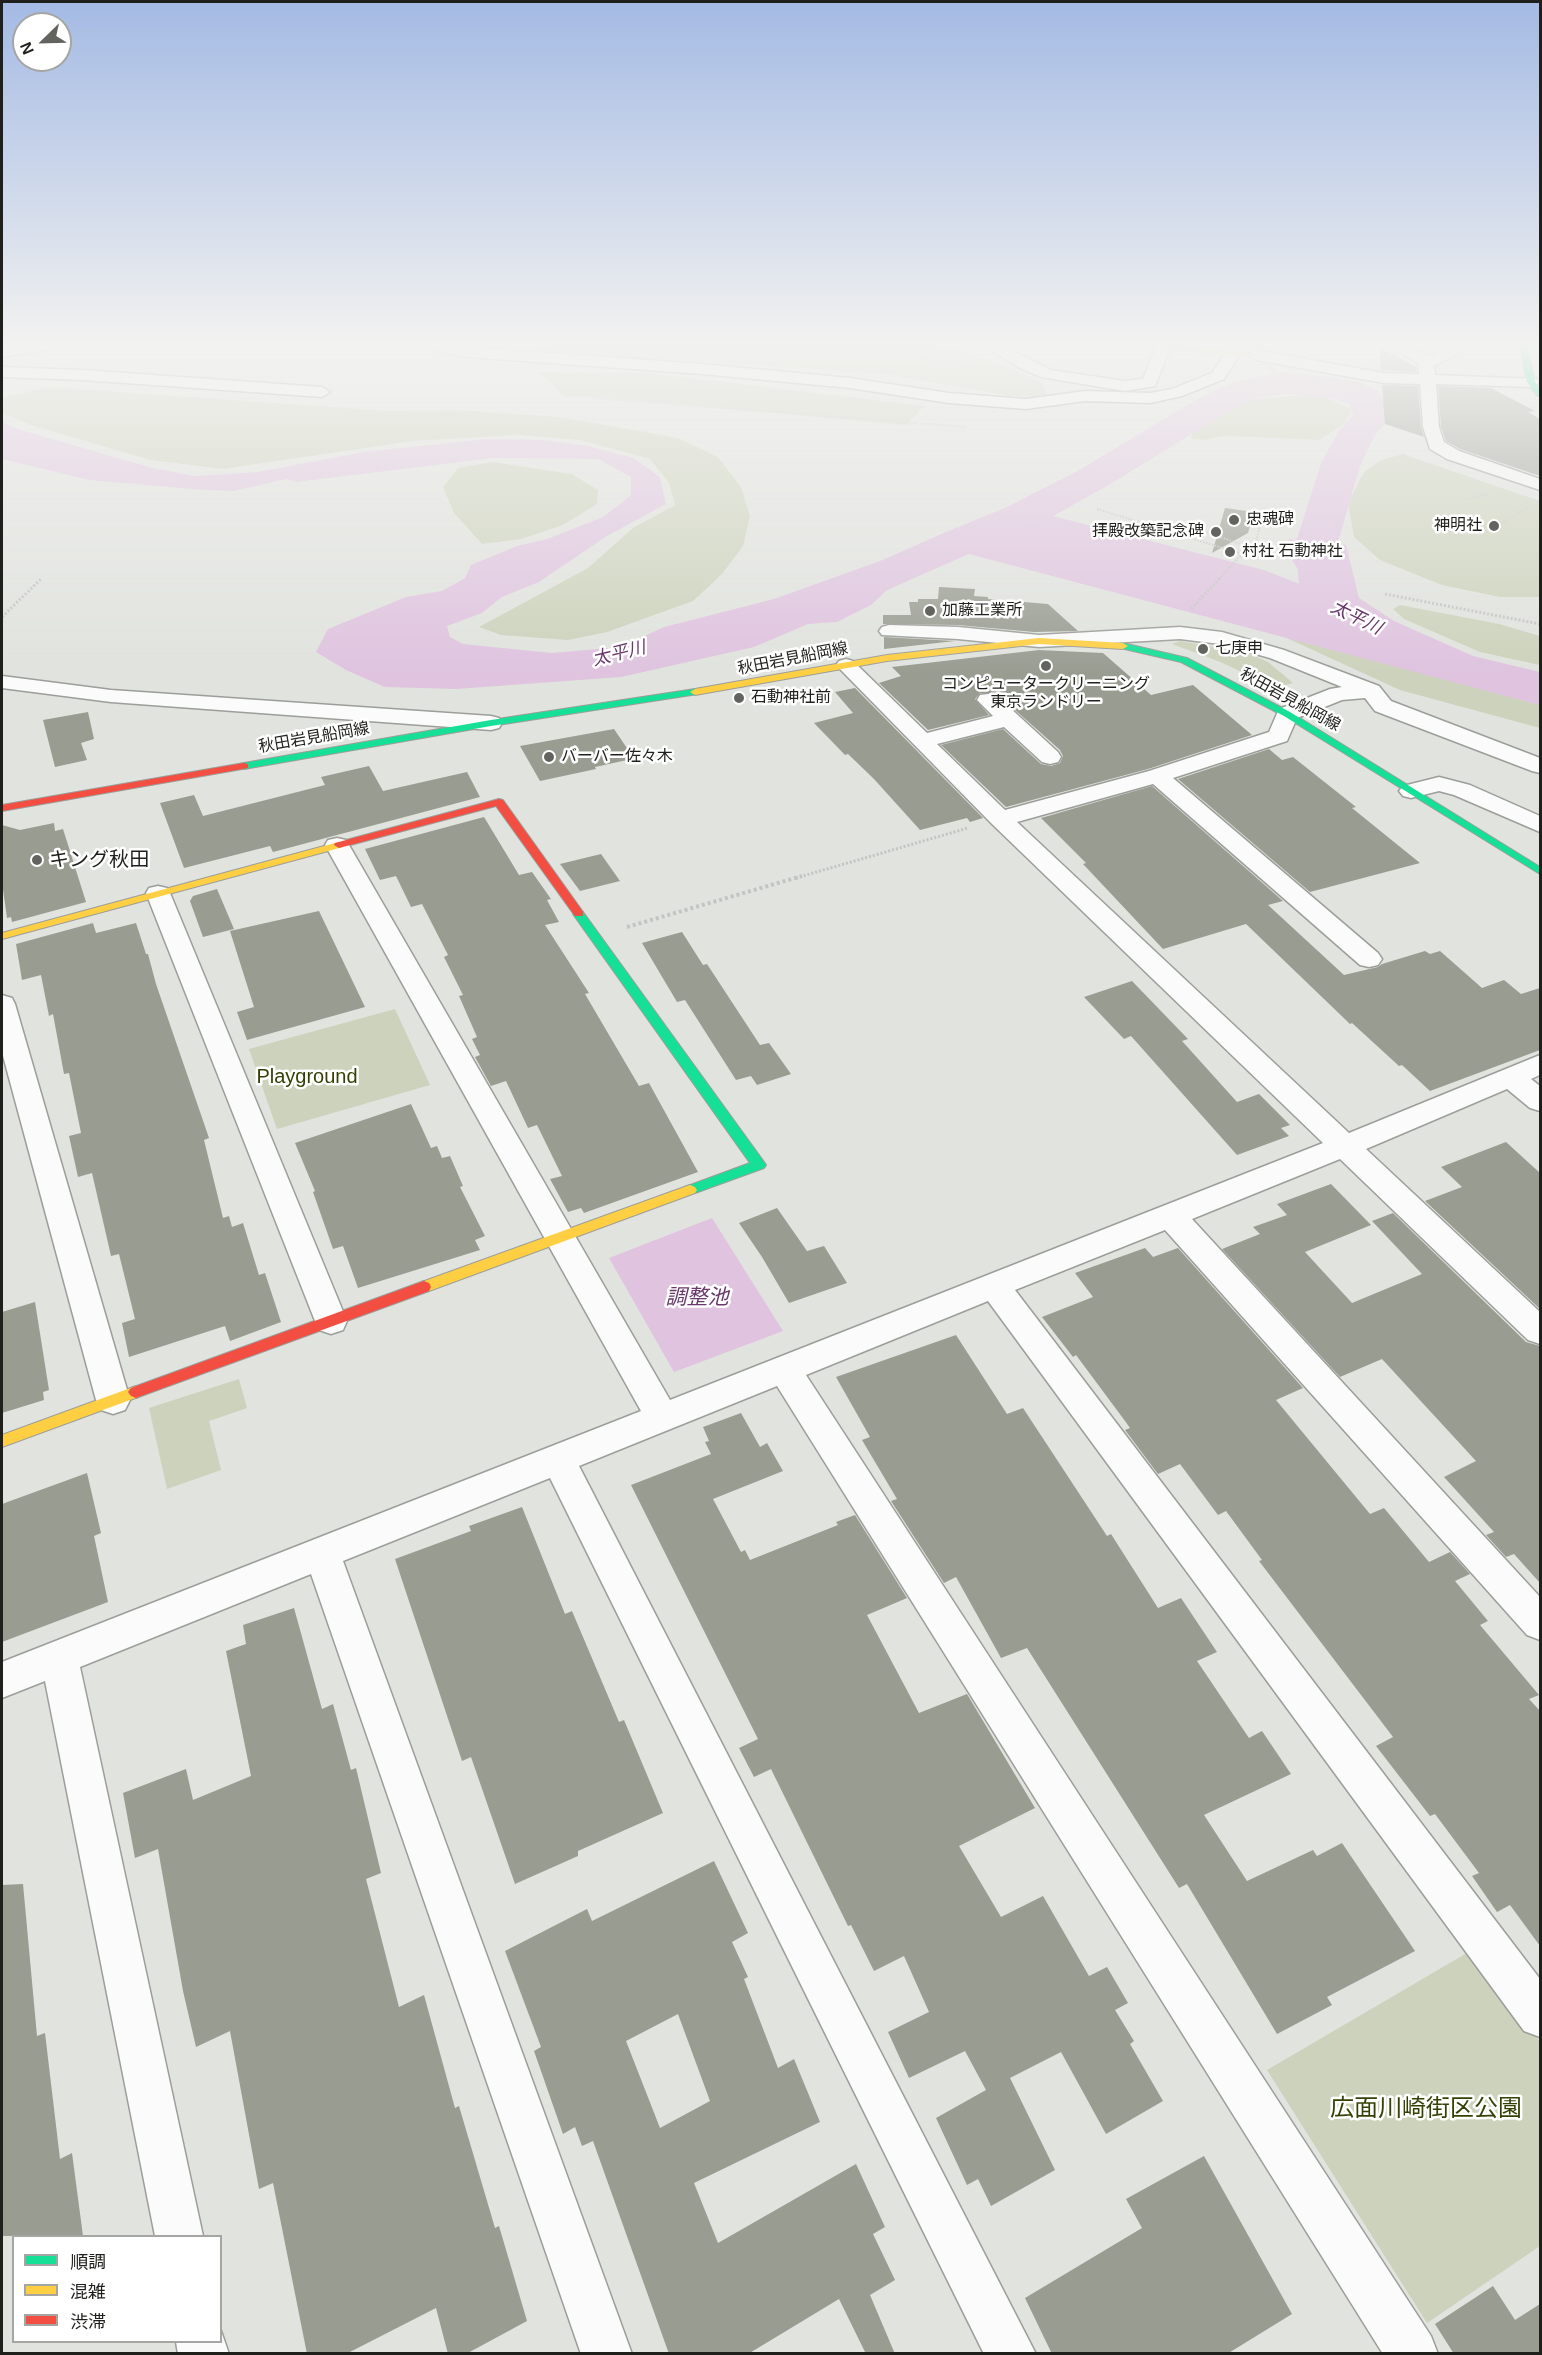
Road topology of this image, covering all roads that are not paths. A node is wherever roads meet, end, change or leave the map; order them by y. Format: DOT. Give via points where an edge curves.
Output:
graph roads {
  1 [pos="1454,454"];
  2 [pos="1540,485"];
  3 [pos="889,631"];
  4 [pos="958,633"];
  5 [pos="1139,635"];
  6 [pos="1039,641"];
  7 [pos="846,665"];
  8 [pos="2,682"];
  9 [pos="1371,691"];
  10 [pos="988,700"];
  11 [pos="1287,714"];
  12 [pos="1008,719"];
  13 [pos="491,723"];
  14 [pos="922,741"];
  15 [pos="1540,745"];
  16 [pos="1050,757"];
  17 [pos="1540,766"];
  18 [pos="1157,776"];
  19 [pos="1411,791"];
  20 [pos="2,808"];
  21 [pos="1000,819"];
  22 [pos="1540,825"];
  23 [pos="337,845"];
  24 [pos="1540,871"];
  25 [pos="158,892"];
  26 [pos="2,936"];
  27 [pos="1369,959"];
  28 [pos="2,1004"];
  29 [pos="1540,1064"];
  30 [pos="1511,1077"];
  31 [pos="1540,1101"];
  32 [pos="1345,1146"];
  33 [pos="1170,1215"];
  34 [pos="560,1239"];
  35 [pos="994,1286"];
  36 [pos="331,1321"];
  37 [pos="1540,1331"];
  38 [pos="784,1369"];
  39 [pos="113,1400"];
  40 [pos="662,1417"];
  41 [pos="2,1441"];
  42 [pos="558,1459"];
  43 [pos="322,1553"];
  44 [pos="1540,1623"];
  45 [pos="59,1657"];
  46 [pos="2,1680"];
  47 [pos="1540,2014"];
  48 [pos="179,2235"];
  49 [pos="607,2354"];
  50 [pos="1011,2354"];
  51 [pos="1413,2354"];
  1 -- 2 [label="street"];
  3 -- 4 [label="street"];
  4 -- 5 [label="street"];
  4 -- 6 [label="street"];
  5 -- 6 [label="street"];
  5 -- 9 [label="street" via="1180,633 1222,638 1276,654"];
  6 -- 7 [label="street, 秋田岩見船岡線" via="982,645"];
  6 -- 11 [label="street, 秋田岩見船岡線" via="1115,644 1184,660"];
  7 -- 13 [label="street, 秋田岩見船岡線" via="738,686"];
  7 -- 14 [label="street"];
  8 -- 13 [label="street" via="111,696"];
  9 -- 11 [label="street" via="1338,694"];
  9 -- 15 [label="street"];
  9 -- 17 [label="street" via="1383,706"];
  10 -- 12 [label="street"];
  11 -- 18 [label="street" via="1279,736"];
  11 -- 19 [label="street, 秋田岩見船岡線"];
  12 -- 14 [label="street"];
  12 -- 16 [label="street"];
  13 -- 20 [label="street, 秋田岩見船岡線"];
  14 -- 21 [label="street"];
  18 -- 21 [label="street"];
  18 -- 27 [label="street"];
  19 -- 22 [label="street" via="1439,783"];
  19 -- 24 [label="street, 秋田岩見船岡線"];
  21 -- 32 [label="street"];
  23 -- 25 [label="street"];
  23 -- 34 [label="street"];
  23 -- 34 [label="street" via="499,802 759,1165"];
  25 -- 26 [label="street"];
  25 -- 36 [label="street"];
  28 -- 39 [label="street"];
  29 -- 30 [label="street"];
  30 -- 31 [label="street"];
  30 -- 32 [label="street"];
  32 -- 33 [label="street"];
  32 -- 37 [label="street"];
  33 -- 35 [label="street"];
  33 -- 44 [label="street"];
  34 -- 36 [label="street"];
  34 -- 40 [label="street"];
  35 -- 38 [label="street"];
  35 -- 47 [label="street"];
  36 -- 39 [label="street"];
  38 -- 40 [label="street"];
  38 -- 51 [label="street"];
  39 -- 41 [label="street"];
  40 -- 42 [label="street"];
  42 -- 43 [label="street"];
  42 -- 50 [label="street"];
  43 -- 45 [label="street"];
  43 -- 49 [label="street"];
  45 -- 46 [label="street"];
  45 -- 48 [label="street"];
}
